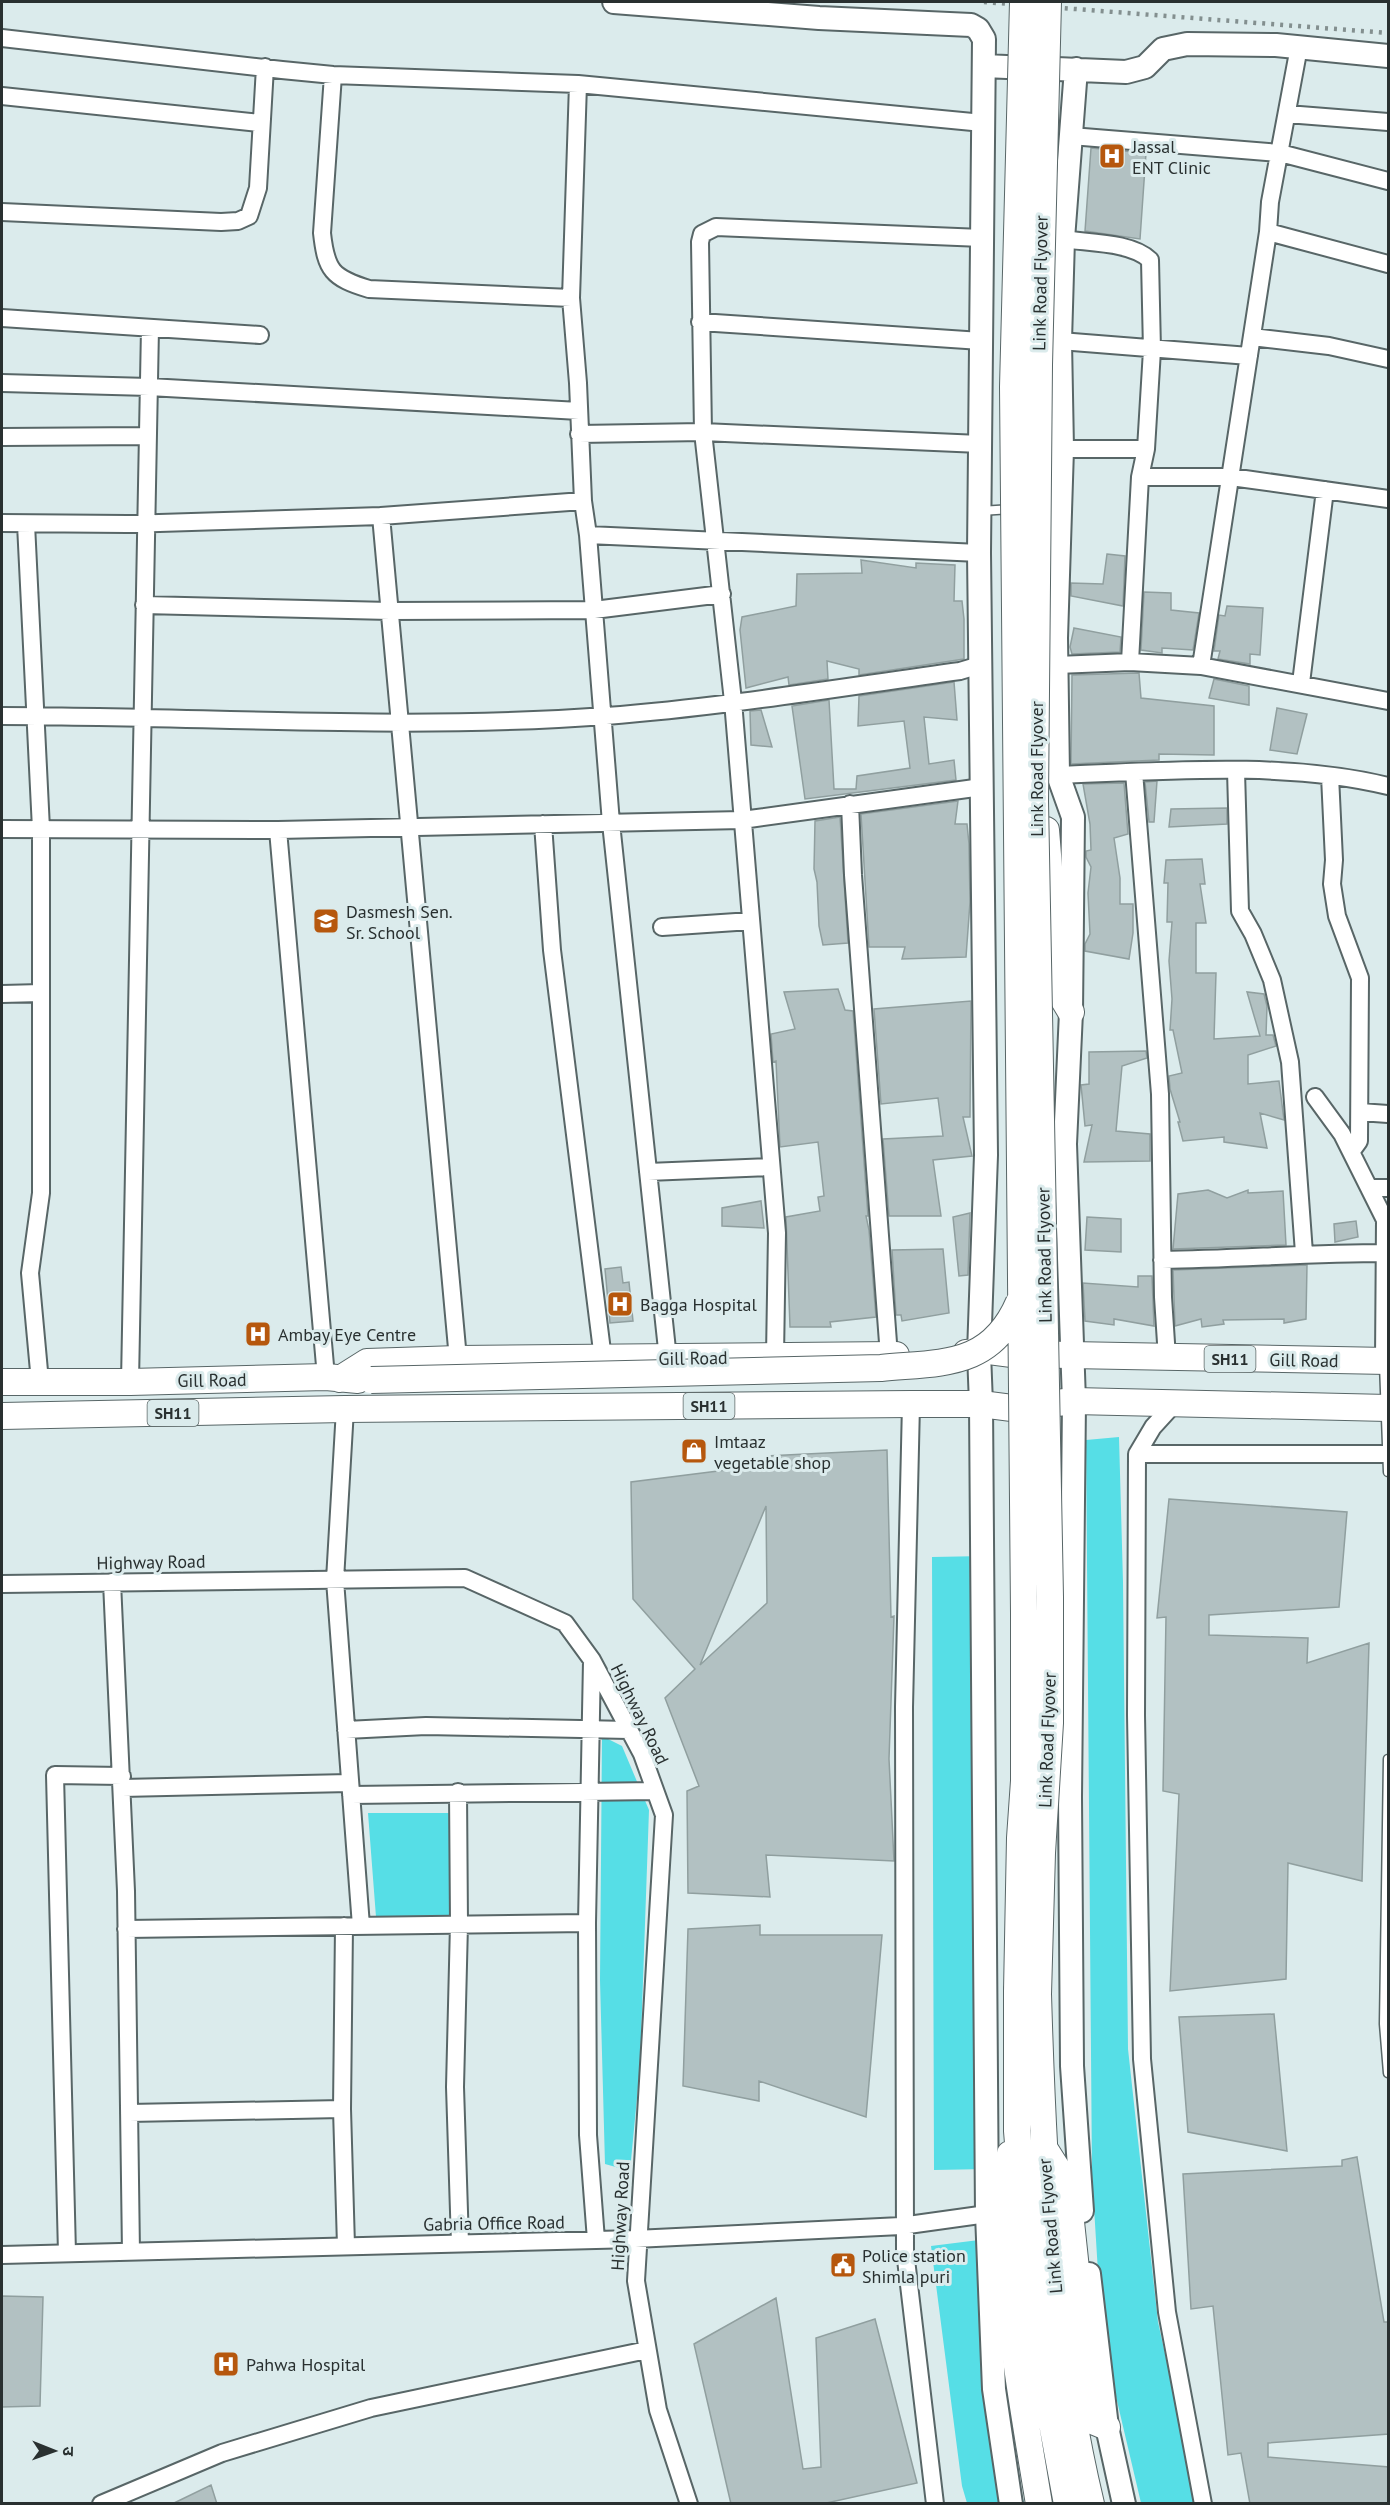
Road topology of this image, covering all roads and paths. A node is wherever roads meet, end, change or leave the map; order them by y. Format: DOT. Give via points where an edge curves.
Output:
graph roads {
  1 [pos="614,2"];
  2 [pos="1023,2"];
  3 [pos="1048,2"];
  4 [pos="2,38"];
  5 [pos="1299,47"];
  6 [pos="1389,56"];
  7 [pos="984,66"];
  8 [pos="264,67"];
  9 [pos="1076,69"];
  10 [pos="333,75"];
  11 [pos="578,84"];
  12 [pos="2,96"];
  13 [pos="1287,114"];
  14 [pos="1389,122"];
  15 [pos="260,123"];
  16 [pos="983,123"];
  17 [pos="1071,136"];
  18 [pos="1280,153"];
  19 [pos="1389,181"];
  20 [pos="2,212"];
  21 [pos="1268,232"];
  22 [pos="982,238"];
  23 [pos="1063,239"];
  24 [pos="1389,264"];
  25 [pos="571,298"];
  26 [pos="2,318"];
  27 [pos="700,322"];
  28 [pos="150,328"];
  29 [pos="260,335"];
  30 [pos="1252,337"];
  31 [pos="981,340"];
  32 [pos="1060,341"];
  33 [pos="1152,350"];
  34 [pos="1249,356"];
  35 [pos="1389,359"];
  36 [pos="2,383"];
  37 [pos="149,387"];
  38 [pos="579,411"];
  39 [pos="704,432"];
  40 [pos="579,434"];
  41 [pos="148,436"];
  42 [pos="2,437"];
  43 [pos="980,444"];
  44 [pos="1062,449"];
  45 [pos="1146,449"];
  46 [pos="1140,477"];
  47 [pos="1231,477"];
  48 [pos="1325,490"];
  49 [pos="1389,499"];
  50 [pos="583,501"];
  51 [pos="1060,506"];
  52 [pos="980,511"];
  53 [pos="381,516"];
  54 [pos="2,523"];
  55 [pos="26,524"];
  56 [pos="146,524"];
  57 [pos="588,536"];
  58 [pos="715,541"];
  59 [pos="979,553"];
  60 [pos="722,594"];
  61 [pos="144,605"];
  62 [pos="594,610"];
  63 [pos="390,611"];
  64 [pos="1130,662"];
  65 [pos="980,665"];
  66 [pos="1057,665"];
  67 [pos="1201,666"];
  68 [pos="1301,683"];
  69 [pos="733,701"];
  70 [pos="1389,701"];
  71 [pos="2,716"];
  72 [pos="35,716"];
  73 [pos="603,716"];
  74 [pos="142,719"];
  75 [pos="400,723"];
  76 [pos="1236,771"];
  77 [pos="1134,772"];
  78 [pos="1058,775"];
  79 [pos="1330,776"];
  80 [pos="1389,786"];
  81 [pos="982,787"];
  82 [pos="1035,801"];
  83 [pos="850,804"];
  84 [pos="742,820"];
  85 [pos="611,823"];
  86 [pos="543,825"];
  87 [pos="409,827"];
  88 [pos="2,829"];
  89 [pos="40,829"];
  90 [pos="139,830"];
  91 [pos="278,831"];
  92 [pos="751,921"];
  93 [pos="662,927"];
  94 [pos="41,993"];
  95 [pos="2,994"];
  96 [pos="1071,1012"];
  97 [pos="1315,1097"];
  98 [pos="1360,1112"];
  99 [pos="1389,1114"];
  100 [pos="1351,1152"];
  101 [pos="771,1167"];
  102 [pos="648,1172"];
  103 [pos="1369,1188"];
  104 [pos="1389,1188"];
  105 [pos="1304,1253"];
  106 [pos="1384,1253"];
  107 [pos="1162,1260"];
  108 [pos="1020,1300"];
  109 [pos="979,1353"];
  110 [pos="1072,1355"];
  111 [pos="775,1356"];
  112 [pos="889,1356"];
  113 [pos="1167,1358"];
  114 [pos="458,1359"];
  115 [pos="603,1359"];
  116 [pos="668,1359"];
  117 [pos="1386,1361"];
  118 [pos="333,1378"];
  119 [pos="2,1382"];
  120 [pos="40,1382"];
  121 [pos="130,1382"];
  122 [pos="1074,1401"];
  123 [pos="911,1404"];
  124 [pos="981,1404"];
  125 [pos="1174,1404"];
  126 [pos="1387,1408"];
  127 [pos="345,1409"];
  128 [pos="2,1416"];
  129 [pos="1137,1454"];
  130 [pos="1388,1454"];
  131 [pos="1389,1472"];
  132 [pos="335,1580"];
  133 [pos="112,1582"];
  134 [pos="2,1584"];
  135 [pos="592,1660"];
  136 [pos="590,1729"];
  137 [pos="346,1730"];
  138 [pos="629,1730"];
  139 [pos="1389,1759"];
  140 [pos="122,1782"];
  141 [pos="351,1789"];
  142 [pos="590,1791"];
  143 [pos="655,1791"];
  144 [pos="458,1792"];
  145 [pos="587,1923"];
  146 [pos="459,1924"];
  147 [pos="344,1926"];
  148 [pos="361,1926"];
  149 [pos="126,1929"];
  150 [pos="1386,2024"];
  151 [pos="1389,2073"];
  152 [pos="342,2109"];
  153 [pos="129,2113"];
  154 [pos="1017,2131"];
  155 [pos="1042,2146"];
  156 [pos="987,2214"];
  157 [pos="904,2225"];
  158 [pos="638,2239"];
  159 [pos="596,2240"];
  160 [pos="460,2243"];
  161 [pos="346,2246"];
  162 [pos="132,2252"];
  163 [pos="67,2253"];
  164 [pos="2,2255"];
  165 [pos="647,2350"];
  166 [pos="1099,2419"];
  167 [pos="101,2504"];
  168 [pos="689,2504"];
  169 [pos="935,2504"];
  170 [pos="1011,2504"];
  171 [pos="1039,2504"];
  172 [pos="1067,2504"];
  173 [pos="1091,2504"];
  174 [pos="1124,2504"];
  175 [pos="1203,2504"];
  1 -- 7 [label="street" via="971,25 984,39"];
  2 -- 108 [label="main road, Link Road Flyover, bridge" via="1013,328"];
  3 -- 82 [label="main road, Link Road Flyover, bridge" via="1039,365"];
  4 -- 8 [label="street"];
  5 -- 6 [label="street"];
  5 -- 9 [label="street" via="1187,44 1163,49 1145,67 1126,72"];
  5 -- 13 [label="street"];
  7 -- 9 [label="street"];
  7 -- 16 [label="street"];
  8 -- 10 [label="street"];
  8 -- 15 [label="street"];
  9 -- 17 [label="street"];
  10 -- 11 [label="street"];
  10 -- 25 [label="street" via="322,233 328,268 338,277 369,289"];
  11 -- 16 [label="street"];
  11 -- 25 [label="street"];
  12 -- 15 [label="street"];
  13 -- 14 [label="street"];
  13 -- 18 [label="street"];
  15 -- 20 [label="street" via="255,204 249,216 238,221"];
  16 -- 22 [label="street"];
  17 -- 18 [label="street"];
  17 -- 23 [label="street"];
  18 -- 19 [label="street"];
  18 -- 21 [label="street"];
  21 -- 24 [label="street"];
  21 -- 30 [label="street"];
  22 -- 27 [label="street" via="708,229 702,234 699,256"];
  22 -- 31 [label="street"];
  23 -- 32 [label="street"];
  23 -- 33 [label="street" via="1131,248 1143,252 1150,260"];
  25 -- 38 [label="street"];
  26 -- 28 [label="street"];
  27 -- 31 [label="street"];
  27 -- 39 [label="street"];
  28 -- 29 [label="street"];
  28 -- 37 [label="street"];
  30 -- 34 [label="street"];
  30 -- 35 [label="street" via="1329,346"];
  31 -- 43 [label="street"];
  32 -- 33 [label="street"];
  32 -- 44 [label="street"];
  33 -- 34 [label="street"];
  33 -- 45 [label="street"];
  34 -- 47 [label="street"];
  36 -- 37 [label="street"];
  37 -- 38 [label="street"];
  37 -- 41 [label="street"];
  38 -- 40 [label="street"];
  39 -- 40 [label="street"];
  39 -- 43 [label="street"];
  39 -- 58 [label="street"];
  40 -- 50 [label="street"];
  41 -- 42 [label="street"];
  41 -- 56 [label="street"];
  43 -- 52 [label="street"];
  44 -- 45 [label="street"];
  44 -- 51 [label="street"];
  45 -- 46 [label="street"];
  46 -- 47 [label="street"];
  46 -- 64 [label="street"];
  47 -- 48 [label="street"];
  47 -- 67 [label="street"];
  48 -- 49 [label="street"];
  48 -- 68 [label="street"];
  50 -- 53 [label="street"];
  50 -- 57 [label="street"];
  51 -- 52 [label="lane"];
  51 -- 66 [label="street"];
  52 -- 59 [label="street"];
  53 -- 56 [label="street"];
  53 -- 63 [label="street"];
  54 -- 55 [label="street"];
  55 -- 56 [label="street"];
  55 -- 72 [label="street"];
  56 -- 61 [label="street"];
  57 -- 58 [label="street"];
  57 -- 62 [label="street"];
  58 -- 59 [label="street"];
  58 -- 60 [label="street"];
  59 -- 65 [label="street"];
  60 -- 62 [label="street"];
  60 -- 69 [label="street"];
  61 -- 63 [label="street"];
  61 -- 74 [label="street"];
  62 -- 63 [label="street"];
  62 -- 73 [label="street"];
  63 -- 75 [label="street"];
  64 -- 66 [label="street"];
  64 -- 67 [label="street"];
  65 -- 69 [label="street" via="960,671"];
  65 -- 81 [label="street"];
  66 -- 78 [label="street"];
  67 -- 68 [label="street"];
  68 -- 70 [label="street"];
  69 -- 73 [label="street"];
  69 -- 84 [label="street"];
  71 -- 72 [label="street"];
  72 -- 74 [label="street"];
  72 -- 89 [label="street"];
  73 -- 75 [label="street"];
  73 -- 85 [label="street"];
  74 -- 75 [label="street"];
  74 -- 90 [label="street"];
  75 -- 87 [label="street"];
  76 -- 77 [label="street"];
  76 -- 79 [label="street"];
  76 -- 105 [label="street" via="1240,911 1272,981 1290,1062"];
  77 -- 78 [label="street"];
  77 -- 107 [label="street" via="1160,1094"];
  78 -- 96 [label="street" via="1073,817"];
  79 -- 80 [label="street"];
  79 -- 98 [label="street" via="1332,884 1337,916 1360,978"];
  81 -- 83 [label="street"];
  81 -- 109 [label="street" via="986,1155"];
  82 -- 96 [label="main road" via="1047,833 1059,992"];
  82 -- 155 [label="main road, Link Road Flyover, bridge" via="1050,1597 1050,1724 1038,1994"];
  83 -- 84 [label="street"];
  83 -- 112 [label="street"];
  84 -- 85 [label="street"];
  84 -- 92 [label="street"];
  85 -- 86 [label="street"];
  85 -- 102 [label="street"];
  86 -- 87 [label="street"];
  86 -- 115 [label="street" via="552,951"];
  87 -- 91 [label="street"];
  87 -- 114 [label="street"];
  88 -- 89 [label="street"];
  89 -- 90 [label="street"];
  89 -- 94 [label="street"];
  90 -- 91 [label="street"];
  90 -- 121 [label="street"];
  91 -- 118 [label="street"];
  92 -- 93 [label="street"];
  92 -- 101 [label="street"];
  94 -- 95 [label="street"];
  94 -- 120 [label="street" via="41,1193 30,1273"];
  96 -- 110 [label="street" via="1065,1144"];
  97 -- 100 [label="street"];
  98 -- 99 [label="street"];
  98 -- 100 [label="street" via="1359,1141"];
  100 -- 103 [label="street"];
  101 -- 102 [label="street"];
  101 -- 111 [label="street" via="777,1233"];
  102 -- 116 [label="street"];
  103 -- 104 [label="street"];
  103 -- 106 [label="street" via="1385,1220"];
  105 -- 106 [label="street"];
  105 -- 107 [label="street"];
  106 -- 117 [label="street"];
  107 -- 113 [label="street"];
  108 -- 118 [label="main road, bridge" via="999,1336 987,1347 957,1360 881,1368"];
  108 -- 154 [label="main road, Link Road Flyover, bridge" via="1024,1781"];
  109 -- 110 [label="main road, Gill Road / SH11"];
  109 -- 112 [label="main road, Gill Road / SH11"];
  109 -- 124 [label="street"];
  110 -- 113 [label="main road, Gill Road / SH11"];
  110 -- 122 [label="street"];
  111 -- 112 [label="main road, Gill Road / SH11"];
  111 -- 116 [label="main road, Gill Road / SH11"];
  113 -- 117 [label="main road, Gill Road / SH11"];
  114 -- 115 [label="main road, Gill Road / SH11"];
  114 -- 118 [label="main road, Gill Road / SH11" via="367,1362"];
  115 -- 116 [label="main road, Gill Road / SH11"];
  117 -- 126 [label="lane"];
  118 -- 121 [label="main road, Gill Road / SH11"];
  119 -- 120 [label="main road, Gill Road / SH11"];
  120 -- 121 [label="main road, Gill Road / SH11"];
  122 -- 124 [label="main road, Gill Road / SH11" via="1012,1408"];
  122 -- 125 [label="main road, Gill Road / SH11"];
  122 -- 166 [label="street" via="1072,2066"];
  123 -- 124 [label="main road, Gill Road / SH11"];
  123 -- 127 [label="main road, Gill Road / SH11"];
  123 -- 157 [label="street" via="904,1707"];
  124 -- 156 [label="street"];
  125 -- 126 [label="main road, Gill Road / SH11"];
  125 -- 129 [label="street"];
  126 -- 130 [label="lane"];
  127 -- 128 [label="main road, Gill Road / SH11"];
  127 -- 132 [label="street"];
  129 -- 130 [label="street"];
  129 -- 175 [label="street" via="1136,1715 1142,2059 1167,2312"];
  130 -- 131 [label="lane"];
  132 -- 133 [label="street, Highway Road"];
  132 -- 135 [label="street, Highway Road" via="465,1578 565,1623"];
  132 -- 137 [label="street"];
  133 -- 134 [label="street, Highway Road"];
  133 -- 140 [label="street"];
  135 -- 136 [label="street"];
  135 -- 138 [label="street, Highway Road"];
  136 -- 137 [label="street" via="426,1726"];
  136 -- 138 [label="street"];
  136 -- 142 [label="street"];
  137 -- 141 [label="street"];
  138 -- 143 [label="street, Highway Road"];
  139 -- 150 [label="lane"];
  140 -- 141 [label="street"];
  140 -- 149 [label="street"];
  140 -- 163 [label="street" via="55,1775"];
  141 -- 144 [label="street"];
  141 -- 148 [label="street"];
  142 -- 143 [label="street"];
  142 -- 144 [label="street"];
  142 -- 145 [label="street"];
  143 -- 158 [label="street, Highway Road" via="664,1815"];
  144 -- 146 [label="street"];
  145 -- 146 [label="street"];
  145 -- 159 [label="street" via="588,2135"];
  146 -- 148 [label="street"];
  146 -- 160 [label="street" via="455,2086"];
  147 -- 148 [label="street"];
  147 -- 149 [label="street"];
  147 -- 152 [label="street"];
  149 -- 153 [label="street"];
  150 -- 151 [label="lane"];
  152 -- 153 [label="street"];
  152 -- 161 [label="street"];
  153 -- 162 [label="street"];
  154 -- 171 [label="main road" via="1004,2175 1002,2217 1011,2330"];
  154 -- 172 [label="main road, Link Road Flyover" via="1033,2321"];
  155 -- 166 [label="main road" via="1066,2184"];
  155 -- 173 [label="main road, Link Road Flyover" via="1065,2380"];
  156 -- 157 [label="street, Gabria Office Road"];
  156 -- 170 [label="street" via="994,2389"];
  157 -- 158 [label="street, Gabria Office Road"];
  157 -- 169 [label="street"];
  158 -- 159 [label="street, Gabria Office Road"];
  158 -- 165 [label="street, Highway Road" via="636,2281"];
  159 -- 160 [label="street, Gabria Office Road"];
  160 -- 161 [label="street, Gabria Office Road"];
  161 -- 162 [label="street, Gabria Office Road"];
  162 -- 163 [label="street, Gabria Office Road"];
  163 -- 164 [label="street, Gabria Office Road"];
  165 -- 167 [label="street" via="371,2408 222,2453"];
  165 -- 168 [label="street, Highway Road" via="658,2410"];
  166 -- 174 [label="street"];
}
